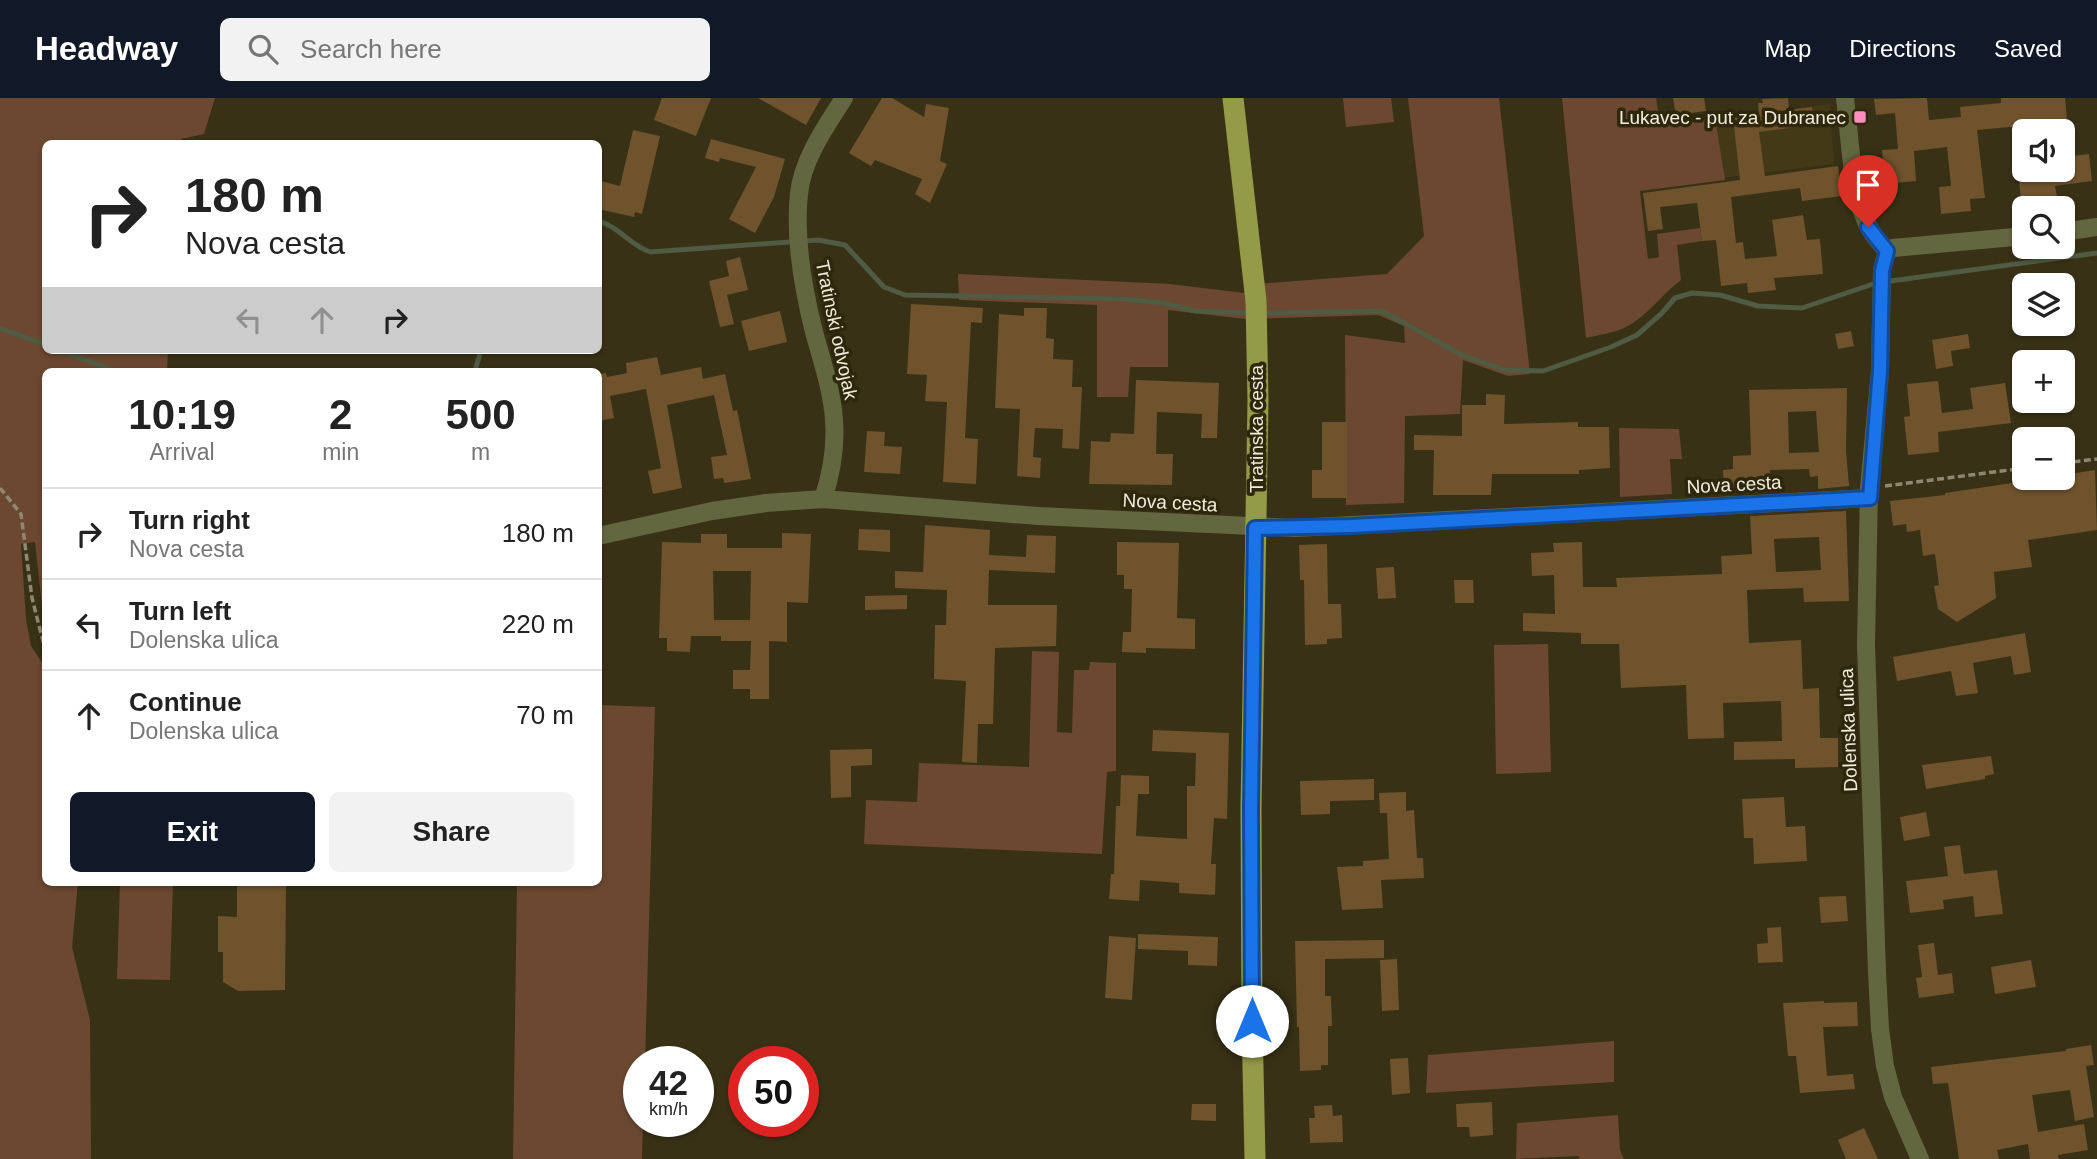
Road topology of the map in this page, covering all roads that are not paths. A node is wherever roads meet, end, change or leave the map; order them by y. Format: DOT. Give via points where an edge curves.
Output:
graph roads {
  1 [pos="844,98"];
  2 [pos="1233,98"];
  3 [pos="1845,98"];
  4 [pos="2097,228"];
  5 [pos="2075,231"];
  6 [pos="2012,237"];
  7 [pos="1887,251"];
  8 [pos="1869,493"];
  9 [pos="823,499"];
  10 [pos="1255,528"];
  11 [pos="602,535"];
  12 [pos="1255,1159"];
  13 [pos="1920,1159"];
  1 -- 9 [label="street, Tratinski odvojak" via="805,169 799,193 799,253 834,422 830,480"];
  2 -- 10 [label="main road, Tratinska cesta" via="1256,301"];
  3 -- 7 [label="street" via="1865,219"];
  4 -- 5 [label="street"];
  6 -- 7 [label="street"];
  7 -- 8 [label="street, Dolenska ulica" via="1882,271 1880,371"];
  8 -- 10 [label="street, Nova cesta"];
  8 -- 13 [label="street, Dolenska ulica" via="1866,645 1880,1029 1894,1097"];
  9 -- 10 [label="street, Nova cesta"];
  9 -- 11 [label="street, Nova cesta" via="712,511"];
  10 -- 12 [label="main road, Tratinska cesta" via="1251,821"];
}
